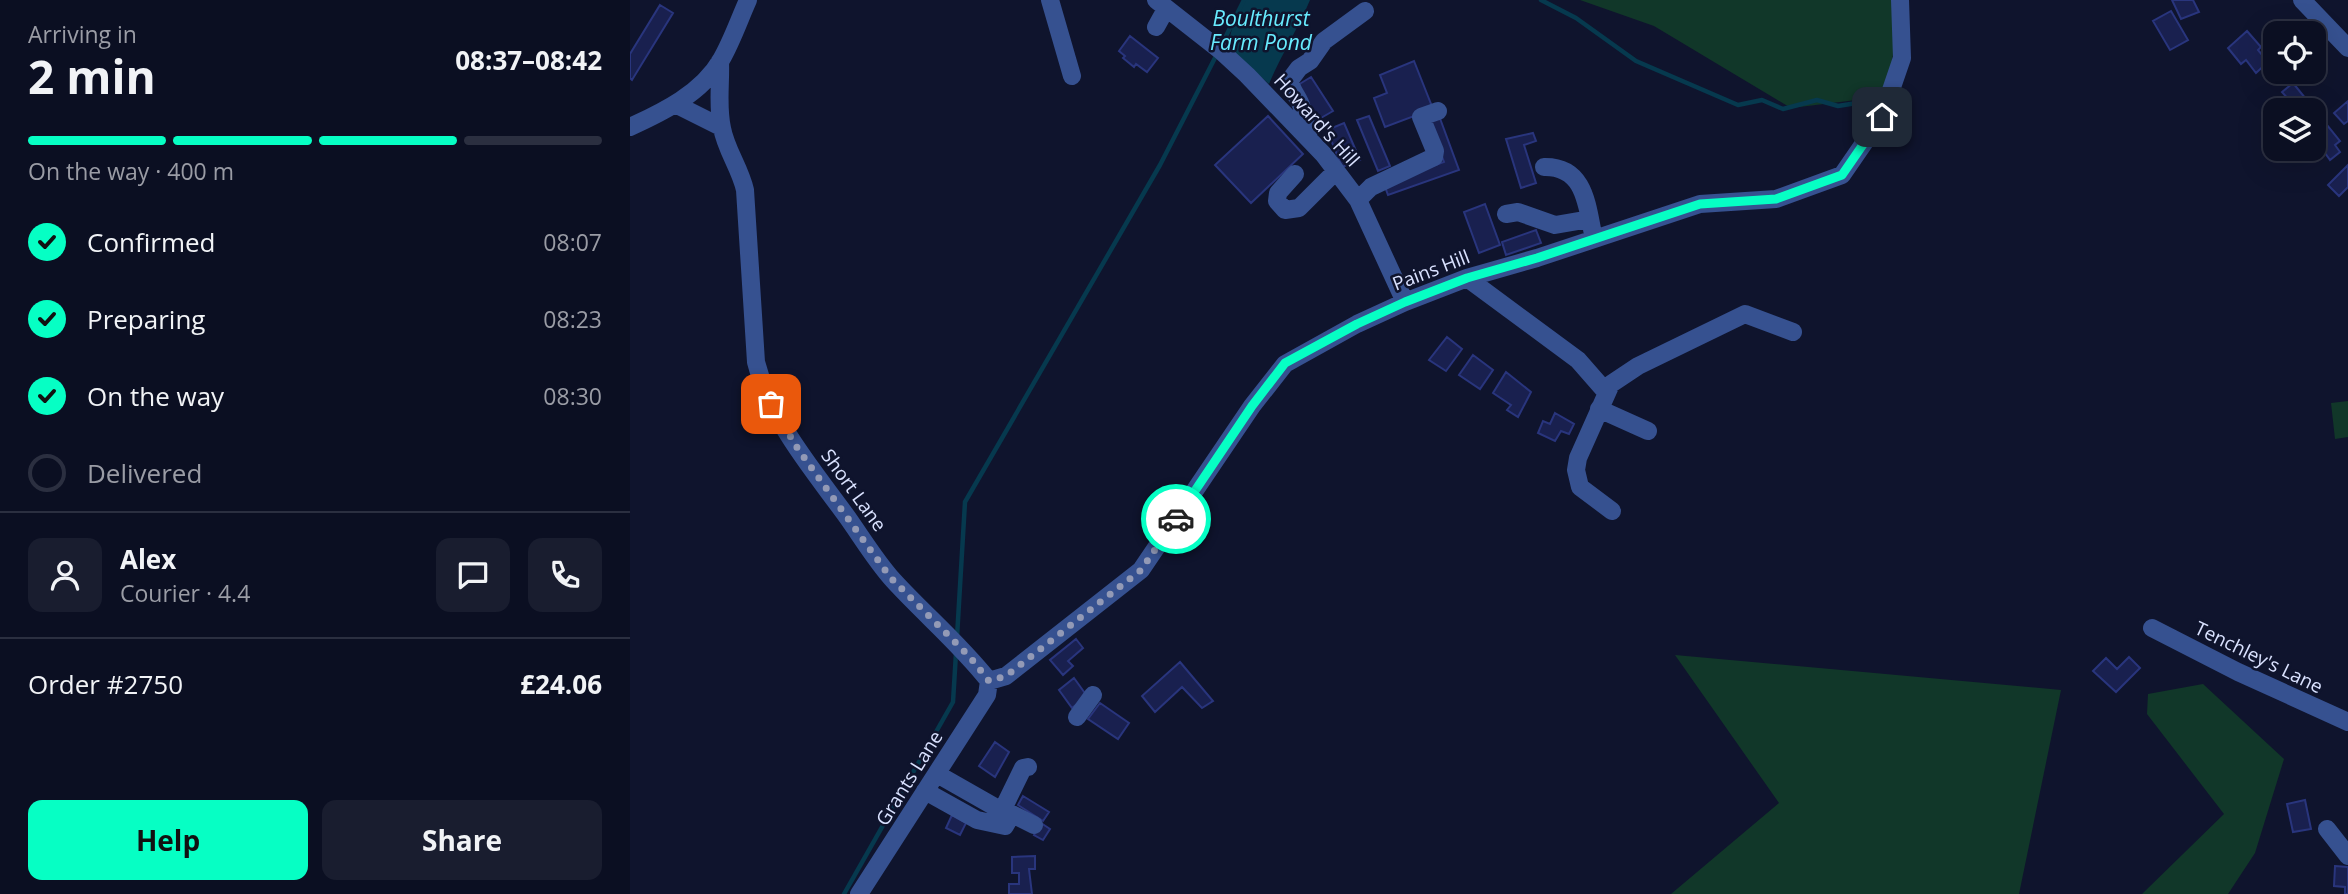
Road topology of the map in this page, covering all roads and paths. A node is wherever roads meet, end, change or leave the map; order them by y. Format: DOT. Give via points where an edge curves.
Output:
graph roads {
  1 [pos="748,0"];
  2 [pos="1050,0"];
  3 [pos="1900,0"];
  4 [pos="2302,0"];
  5 [pos="1161,5"];
  6 [pos="1364,12"];
  7 [pos="1156,27"];
  8 [pos="2348,48"];
  9 [pos="720,61"];
  10 [pos="1072,76"];
  11 [pos="674,104"];
  12 [pos="1438,111"];
  13 [pos="630,127"];
  14 [pos="721,127"];
  15 [pos="1310,140"];
  16 [pos="1544,167"];
  17 [pos="1336,171"];
  18 [pos="1295,174"];
  19 [pos="1358,200"];
  20 [pos="1506,214"];
  21 [pos="1590,219"];
  22 [pos="1594,239"];
  23 [pos="1467,278"];
  24 [pos="1405,302"];
  25 [pos="1793,332"];
  26 [pos="1606,392"];
  27 [pos="1599,409"];
  28 [pos="1647,431"];
  29 [pos="1612,511"];
  30 [pos="2151,628"];
  31 [pos="989,681"];
  32 [pos="1093,695"];
  33 [pos="1077,717"];
  34 [pos="2348,722"];
  35 [pos="1028,767"];
  36 [pos="937,774"];
  37 [pos="925,791"];
  38 [pos="1034,825"];
  39 [pos="2327,829"];
  40 [pos="2348,856"];
  41 [pos="859,894"];
  1 -- 9 [label="street"];
  2 -- 10 [label="street"];
  3 -- 22 [label="street, Pains Hill" via="1902,58 1882,117 1842,175 1776,199 1700,204"];
  4 -- 8 [label="street"];
  5 -- 7 [label="street"];
  5 -- 15 [label="street, Howard's Hill" via="1221,51"];
  6 -- 15 [label="street" via="1324,41 1290,80"];
  9 -- 11 [label="street" via="705,80"];
  9 -- 14 [label="street, Short Lane"];
  11 -- 13 [label="street"];
  11 -- 14 [label="street"];
  12 -- 19 [label="street" via="1422,117 1434,156 1371,187"];
  14 -- 31 [label="street, Short Lane" via="745,190 756,362 763,390 798,449 890,577"];
  15 -- 17 [label="street, Howard's Hill"];
  16 -- 21 [label="street" via="1562,169 1576,178"];
  17 -- 18 [label="street" via="1299,208 1285,210 1277,201 1278,193"];
  17 -- 19 [label="street, Howard's Hill"];
  19 -- 24 [label="street, Howard's Hill"];
  20 -- 21 [label="street" via="1518,212 1556,225"];
  21 -- 22 [label="street"];
  22 -- 23 [label="street, Pains Hill"];
  23 -- 24 [label="street, Pains Hill"];
  23 -- 26 [label="street" via="1578,360"];
  24 -- 31 [label="street, Pains Hill" via="1285,363 1141,570 1006,676"];
  25 -- 26 [label="street" via="1745,314 1637,366"];
  26 -- 27 [label="street"];
  27 -- 28 [label="street"];
  27 -- 29 [label="street" via="1576,470 1580,487"];
  30 -- 34 [label="street, Tenchley's Lane"];
  31 -- 36 [label="street, Grants Lane" via="987,695"];
  32 -- 33 [label="street"];
  35 -- 36 [label="street" via="1023,768 1002,811"];
  36 -- 37 [label="street, Grants Lane"];
  37 -- 38 [label="street" via="977,820 1005,826 1012,814"];
  37 -- 41 [label="street, Grants Lane"];
  39 -- 40 [label="street"];
}
